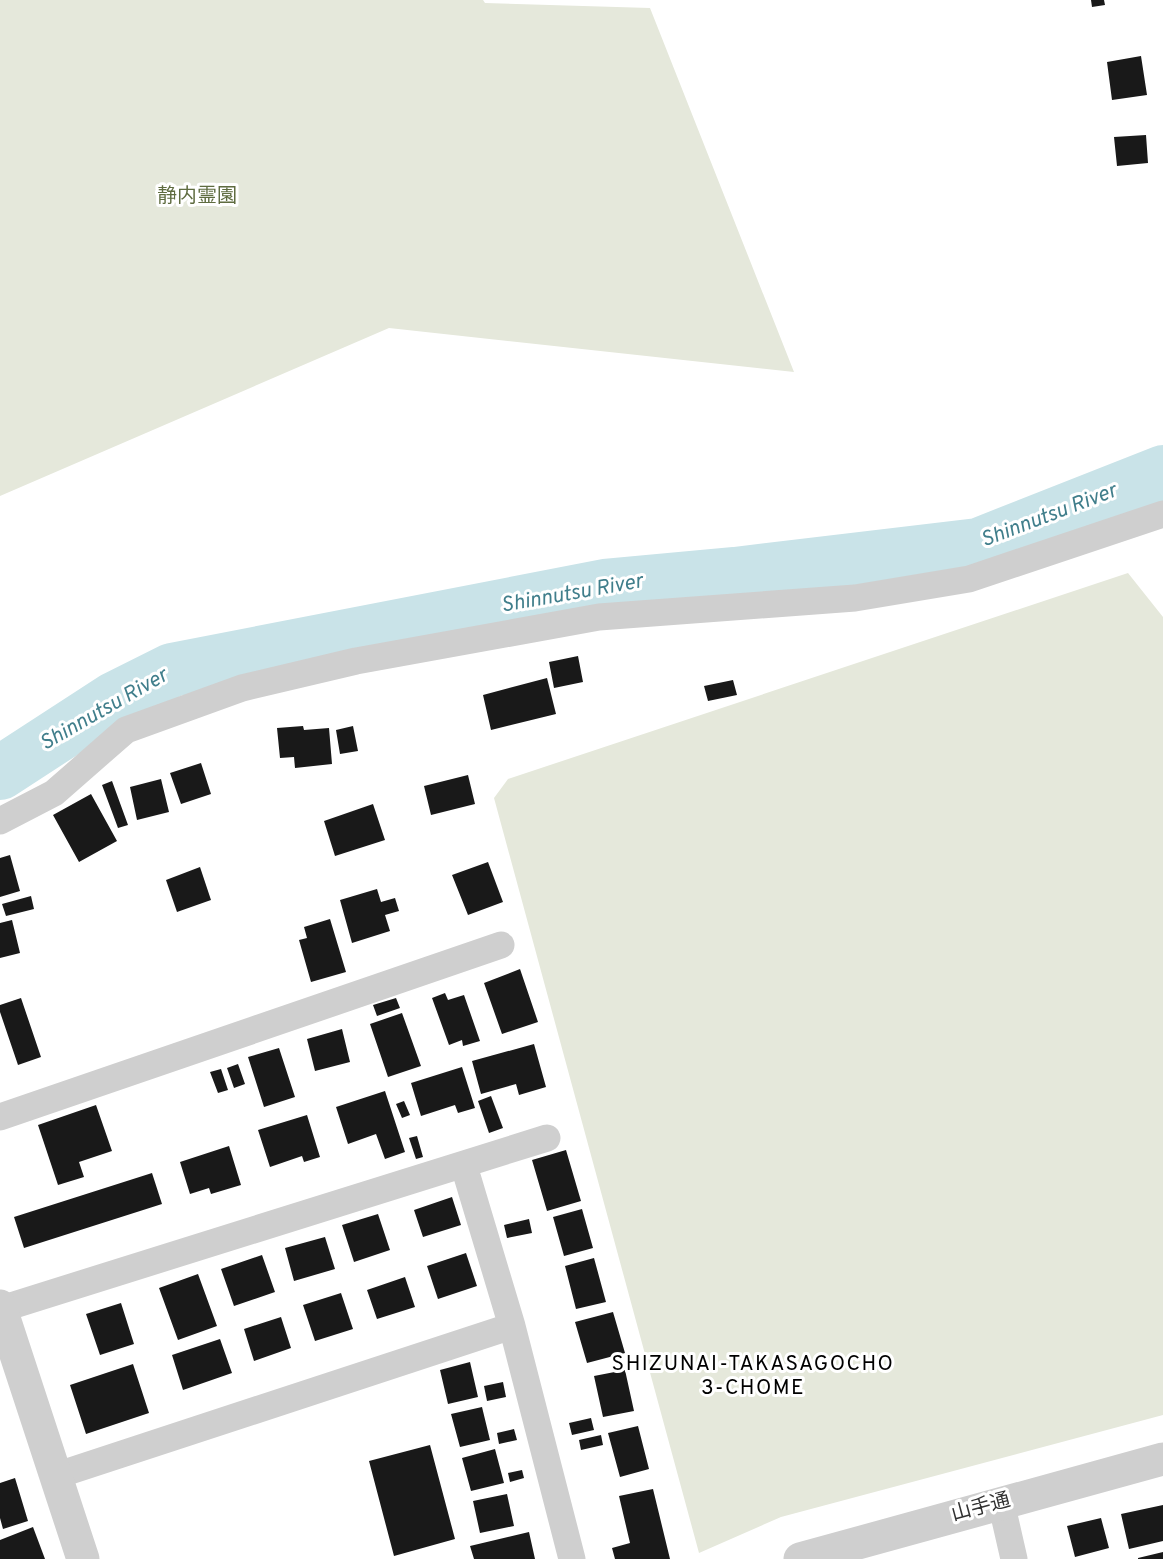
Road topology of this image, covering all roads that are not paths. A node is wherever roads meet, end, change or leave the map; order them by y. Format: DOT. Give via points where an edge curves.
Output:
graph roads {
  1 [pos="1163,514"];
  2 [pos="0,821"];
  3 [pos="501,945"];
  4 [pos="0,1117"];
  5 [pos="547,1138"];
  6 [pos="464,1166"];
  7 [pos="0,1307"];
  8 [pos="512,1326"];
  9 [pos="1163,1459"];
  10 [pos="55,1476"];
  11 [pos="1001,1502"];
  12 [pos="83,1559"];
  13 [pos="572,1559"];
  14 [pos="802,1559"];
  15 [pos="1014,1559"];
  1 -- 2 [label="street" via="969,579 855,598 599,617 356,661 242,687 126,730 54,793"];
  3 -- 4 [label="street"];
  5 -- 6 [label="street"];
  6 -- 7 [label="street"];
  6 -- 8 [label="street"];
  7 -- 10 [label="street"];
  8 -- 10 [label="street"];
  8 -- 13 [label="street"];
  9 -- 11 [label="street, 山手通"];
  10 -- 12 [label="street"];
  11 -- 14 [label="street, 山手通"];
  11 -- 15 [label="street"];
}
